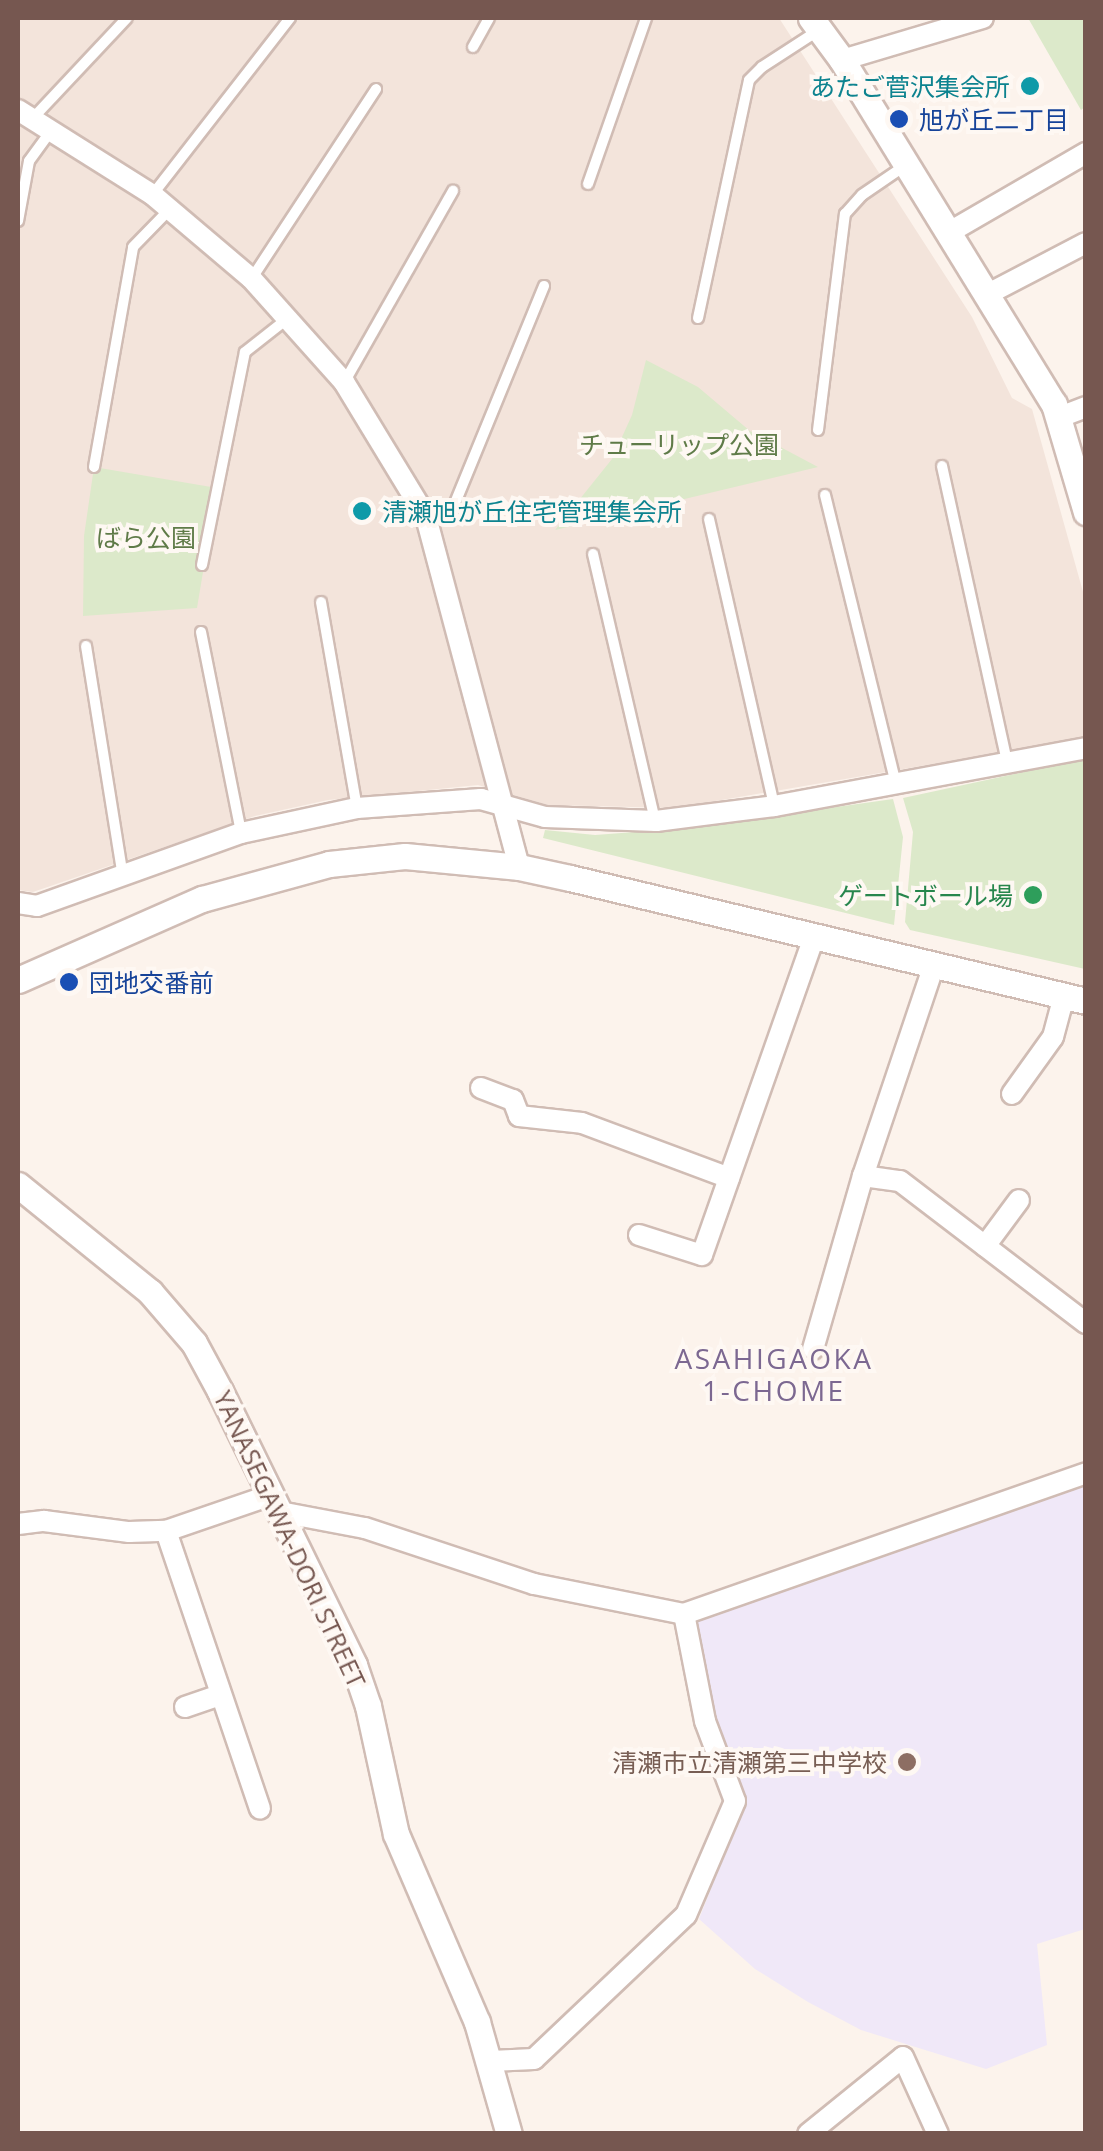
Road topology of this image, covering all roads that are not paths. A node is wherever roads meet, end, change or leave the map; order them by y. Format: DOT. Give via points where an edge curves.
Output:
graph roads {
  1 [pos="126,18"];
  2 [pos="290,18"];
  3 [pos="490,18"];
  4 [pos="646,18"];
  5 [pos="983,18"];
  6 [pos="815,24"];
  7 [pos="473,47"];
  8 [pos="842,60"];
  9 [pos="376,89"];
  10 [pos="25,114"];
  11 [pos="51,131"];
  12 [pos="1086,154"];
  13 [pos="906,165"];
  14 [pos="588,184"];
  15 [pos="452,192"];
  16 [pos="152,195"];
  17 [pos="170,209"];
  18 [pos="18,221"];
  19 [pos="948,232"];
  20 [pos="1086,243"];
  21 [pos="251,278"];
  22 [pos="544,286"];
  23 [pos="988,294"];
  24 [pos="288,318"];
  25 [pos="698,318"];
  26 [pos="344,382"];
  27 [pos="1086,408"];
  28 [pos="1060,416"];
  29 [pos="818,430"];
  30 [pos="942,466"];
  31 [pos="94,467"];
  32 [pos="825,495"];
  33 [pos="1086,512"];
  34 [pos="426,517"];
  35 [pos="708,519"];
  36 [pos="593,554"];
  37 [pos="202,564"];
  38 [pos="320,602"];
  39 [pos="201,632"];
  40 [pos="86,646"];
  41 [pos="1086,748"];
  42 [pos="1008,763"];
  43 [pos="896,783"];
  44 [pos="504,803"];
  45 [pos="774,806"];
  46 [pos="357,808"];
  47 [pos="656,821"];
  48 [pos="241,832"];
  49 [pos="519,867"];
  50 [pos="124,876"];
  51 [pos="18,903"];
  52 [pos="814,937"];
  53 [pos="934,965"];
  54 [pos="18,980"];
  55 [pos="1075,998"];
  56 [pos="481,1088"];
  57 [pos="1012,1094"];
  58 [pos="862,1176"];
  59 [pos="729,1178"];
  60 [pos="18,1185"];
  61 [pos="1018,1200"];
  62 [pos="639,1236"];
  63 [pos="985,1246"];
  64 [pos="1083,1315"];
  65 [pos="813,1349"];
  66 [pos="1086,1473"];
  67 [pos="275,1504"];
  68 [pos="18,1524"];
  69 [pos="166,1531"];
  70 [pos="684,1614"];
  71 [pos="220,1695"];
  72 [pos="185,1706"];
  73 [pos="260,1809"];
  74 [pos="491,2061"];
  75 [pos="508,2134"];
  76 [pos="808,2134"];
  77 [pos="938,2134"];
  1 -- 10 [label="lane"];
  2 -- 16 [label="lane"];
  3 -- 7 [label="lane"];
  4 -- 14 [label="lane"];
  5 -- 8 [label="street"];
  6 -- 8 [label="street"];
  6 -- 25 [label="lane" via="749,80"];
  8 -- 13 [label="street"];
  9 -- 21 [label="lane"];
  10 -- 11 [label="street"];
  11 -- 16 [label="street"];
  11 -- 18 [label="lane" via="29,161"];
  12 -- 19 [label="street"];
  13 -- 19 [label="street"];
  13 -- 29 [label="lane" via="845,214"];
  15 -- 26 [label="lane"];
  16 -- 17 [label="street"];
  17 -- 21 [label="street"];
  17 -- 31 [label="lane" via="134,247"];
  19 -- 23 [label="street"];
  20 -- 23 [label="street"];
  21 -- 24 [label="street"];
  22 -- 34 [label="lane" via="453,508"];
  23 -- 28 [label="street"];
  24 -- 26 [label="street"];
  24 -- 37 [label="lane" via="245,352"];
  26 -- 34 [label="street"];
  27 -- 28 [label="street"];
  28 -- 33 [label="street"];
  30 -- 42 [label="lane"];
  32 -- 43 [label="lane"];
  34 -- 44 [label="street"];
  35 -- 45 [label="lane"];
  36 -- 47 [label="lane"];
  38 -- 46 [label="lane"];
  39 -- 48 [label="lane"];
  40 -- 50 [label="lane"];
  41 -- 42 [label="street"];
  42 -- 43 [label="street"];
  43 -- 45 [label="street"];
  44 -- 46 [label="street"];
  44 -- 47 [label="street" via="546,817"];
  44 -- 49 [label="street"];
  45 -- 47 [label="street"];
  46 -- 48 [label="street"];
  48 -- 50 [label="street"];
  49 -- 52 [label="street"];
  49 -- 54 [label="street" via="405,856 329,864 202,899"];
  50 -- 51 [label="street" via="37,906"];
  52 -- 53 [label="street"];
  52 -- 59 [label="street"];
  53 -- 55 [label="street"];
  53 -- 58 [label="street"];
  55 -- 57 [label="street"];
  56 -- 59 [label="street" via="512,1100 519,1116 582,1123"];
  58 -- 63 [label="street" via="900,1181"];
  58 -- 65 [label="street"];
  59 -- 62 [label="street" via="702,1255"];
  60 -- 67 [label="street, YANASEGAWA-DORI STREET" via="171,1315 220,1391"];
  61 -- 63 [label="street"];
  63 -- 64 [label="street"];
  66 -- 70 [label="street"];
  67 -- 69 [label="street"];
  67 -- 70 [label="street" via="534,1584"];
  67 -- 74 [label="street, YANASEGAWA-DORI STREET" via="354,1666 396,1834"];
  68 -- 69 [label="street"];
  69 -- 71 [label="street"];
  70 -- 74 [label="street" via="705,1721 735,1801 686,1915 534,2059"];
  71 -- 72 [label="street"];
  71 -- 73 [label="street"];
  74 -- 75 [label="street, YANASEGAWA-DORI STREET"];
  76 -- 77 [label="street" via="903,2057"];
}
